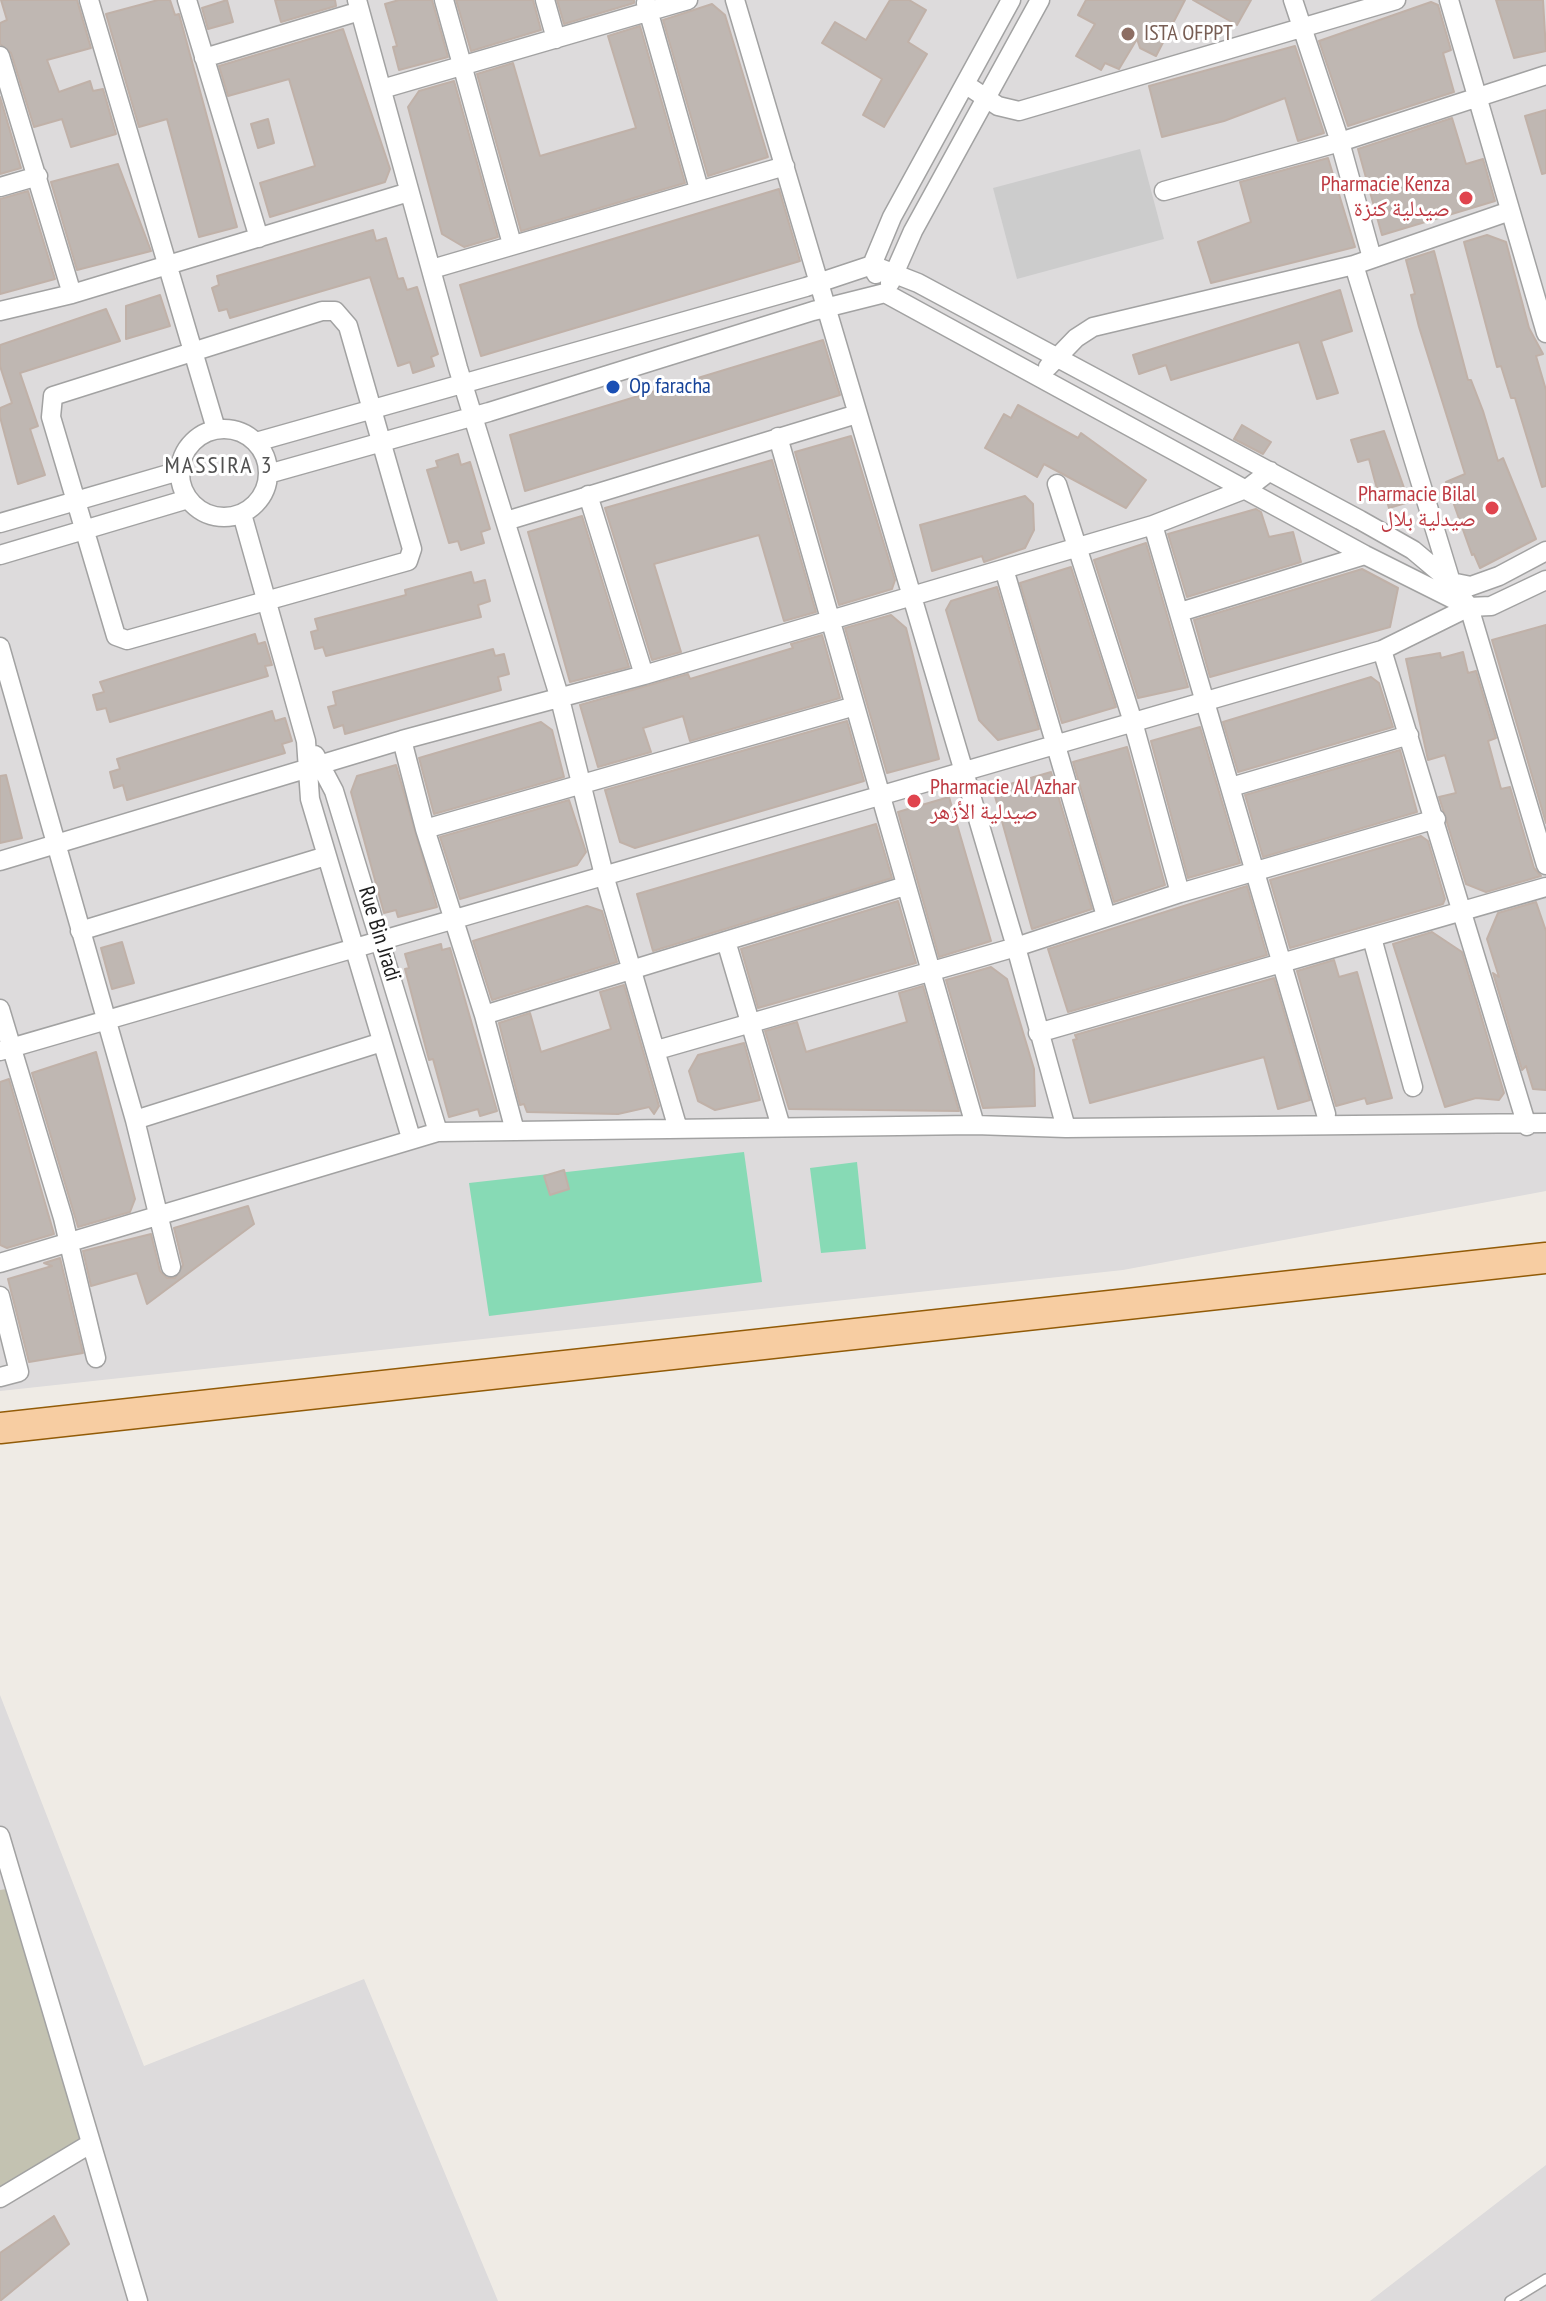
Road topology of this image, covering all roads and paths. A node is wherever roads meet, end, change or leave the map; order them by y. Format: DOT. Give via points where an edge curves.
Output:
graph roads {
  1 [pos="89,0"];
  2 [pos="187,0"];
  3 [pos="444,0"];
  4 [pos="545,0"];
  5 [pos="688,0"];
  6 [pos="735,0"];
  7 [pos="1011,0"];
  8 [pos="1040,0"];
  9 [pos="1293,0"];
  10 [pos="1396,0"];
  11 [pos="1449,0"];
  12 [pos="359,5"];
  13 [pos="647,6"];
  14 [pos="1303,29"];
  15 [pos="556,39"];
  16 [pos="0,56"];
  17 [pos="204,58"];
  18 [pos="463,66"];
  19 [pos="1546,75"];
  20 [pos="965,84"];
  21 [pos="382,89"];
  22 [pos="987,97"];
  23 [pos="1477,97"];
  24 [pos="1340,142"];
  25 [pos="785,166"];
  26 [pos="38,176"];
  27 [pos="0,187"];
  28 [pos="699,189"];
  29 [pos="1164,191"];
  30 [pos="409,192"];
  31 [pos="1510,211"];
  32 [pos="259,238"];
  33 [pos="512,244"];
  34 [pos="1372,258"];
  35 [pos="168,265"];
  36 [pos="872,265"];
  37 [pos="1354,265"];
  38 [pos="432,269"];
  39 [pos="896,273"];
  40 [pos="819,283"];
  41 [pos="885,293"];
  42 [pos="72,294"];
  43 [pos="826,307"];
  44 [pos="0,311"];
  45 [pos="1546,333"];
  46 [pos="194,352"];
  47 [pos="1055,357"];
  48 [pos="1042,376"];
  49 [pos="463,384"];
  50 [pos="370,411"];
  51 [pos="857,414"];
  52 [pos="472,417"];
  53 [pos="216,429"];
  54 [pos="778,437"];
  55 [pos="256,442"];
  56 [pos="380,444"];
  57 [pos="179,471"];
  58 [pos="1270,471"];
  59 [pos="268,474"];
  60 [pos="1057,484"];
  61 [pos="1248,488"];
  62 [pos="588,495"];
  63 [pos="188,499"];
  64 [pos="76,500"];
  65 [pos="242,514"];
  66 [pos="506,521"];
  67 [pos="0,523"];
  68 [pos="1153,525"];
  69 [pos="84,529"];
  70 [pos="1079,547"];
  71 [pos="1546,551"];
  72 [pos="0,555"];
  73 [pos="1365,555"];
  74 [pos="1004,569"];
  75 [pos="1546,580"];
  76 [pos="1451,582"];
  77 [pos="911,596"];
  78 [pos="268,600"];
  79 [pos="1469,607"];
  80 [pos="1180,612"];
  81 [pos="830,619"];
  82 [pos="0,647"];
  83 [pos="1382,650"];
  84 [pos="644,675"];
  85 [pos="560,699"];
  86 [pos="1207,700"];
  87 [pos="855,706"];
  88 [pos="1133,722"];
  89 [pos="1409,735"];
  90 [pos="402,740"];
  91 [pos="1054,744"];
  92 [pos="314,768"];
  93 [pos="965,771"];
  94 [pos="582,785"];
  95 [pos="1231,787"];
  96 [pos="878,796"];
  97 [pos="1436,819"];
  98 [pos="425,829"];
  99 [pos="55,845"];
  100 [pos="326,856"];
  101 [pos="0,861"];
  102 [pos="1546,865"];
  103 [pos="1256,872"];
  104 [pos="604,875"];
  105 [pos="905,886"];
  106 [pos="1546,887"];
  107 [pos="1180,893"];
  108 [pos="1462,912"];
  109 [pos="1106,916"];
  110 [pos="454,919"];
  111 [pos="80,931"];
  112 [pos="1372,938"];
  113 [pos="381,940"];
  114 [pos="726,941"];
  115 [pos="1016,947"];
  116 [pos="354,948"];
  117 [pos="1281,964"];
  118 [pos="633,968"];
  119 [pos="930,972"];
  120 [pos="0,1009"];
  121 [pos="484,1015"];
  122 [pos="106,1020"];
  123 [pos="751,1025"];
  124 [pos="1038,1033"];
  125 [pos="382,1042"];
  126 [pos="6,1049"];
  127 [pos="657,1050"];
  128 [pos="1413,1087"];
  129 [pos="1326,1114"];
  130 [pos="135,1120"];
  131 [pos="1537,1124"];
  132 [pos="975,1125"];
  133 [pos="781,1127"];
  134 [pos="1066,1128"];
  135 [pos="678,1129"];
  136 [pos="515,1131"];
  137 [pos="438,1132"];
  138 [pos="411,1138"];
  139 [pos="157,1215"];
  140 [pos="70,1243"];
  141 [pos="1546,1258"];
  142 [pos="0,1263"];
  143 [pos="171,1267"];
  144 [pos="0,1296"];
  145 [pos="96,1358"];
  146 [pos="0,1377"];
  147 [pos="0,1428"];
  148 [pos="0,1836"];
  149 [pos="9,1888"];
  150 [pos="90,2144"];
  151 [pos="0,2198"];
  152 [pos="1546,2279"];
  153 [pos="138,2301"];
  154 [pos="1510,2301"];
  1 -- 35 [label="street"];
  2 -- 17 [label="street"];
  3 -- 18 [label="street"];
  4 -- 15 [label="street"];
  5 -- 13 [label="street"];
  6 -- 25 [label="street"];
  7 -- 20 [label="street"];
  8 -- 22 [label="street"];
  9 -- 14 [label="street"];
  10 -- 14 [label="street"];
  11 -- 23 [label="street"];
  12 -- 17 [label="street"];
  12 -- 21 [label="street"];
  13 -- 15 [label="street"];
  13 -- 28 [label="street"];
  14 -- 22 [label="street" via="1029,109 1008,110"];
  14 -- 24 [label="street"];
  15 -- 18 [label="street"];
  16 -- 26 [label="street"];
  17 -- 32 [label="street"];
  18 -- 21 [label="street"];
  18 -- 33 [label="street"];
  19 -- 23 [label="street"];
  20 -- 22 [label="street"];
  20 -- 36 [label="street" via="892,217"];
  21 -- 30 [label="street"];
  22 -- 39 [label="street" via="913,231"];
  23 -- 24 [label="street"];
  23 -- 31 [label="street"];
  24 -- 29 [label="street"];
  24 -- 34 [label="street"];
  25 -- 28 [label="street"];
  25 -- 40 [label="street"];
  26 -- 27 [label="street"];
  26 -- 42 [label="street"];
  28 -- 33 [label="street"];
  30 -- 32 [label="street"];
  30 -- 38 [label="street"];
  31 -- 34 [label="street"];
  31 -- 45 [label="street"];
  32 -- 35 [label="street"];
  33 -- 38 [label="street"];
  34 -- 37 [label="street"];
  35 -- 42 [label="street"];
  35 -- 46 [label="street"];
  36 -- 39 [label="street"];
  36 -- 40 [label="street"];
  36 -- 41 [label="street"];
  37 -- 47 [label="street" via="1093,327"];
  37 -- 76 [label="street"];
  38 -- 49 [label="street"];
  39 -- 41 [label="street"];
  39 -- 47 [label="street"];
  40 -- 43 [label="street"];
  40 -- 49 [label="street"];
  41 -- 43 [label="street"];
  41 -- 48 [label="street"];
  42 -- 44 [label="street"];
  43 -- 51 [label="street"];
  43 -- 52 [label="street"];
  46 -- 50 [label="street" via="335,311 348,326"];
  46 -- 53 [label="street"];
  46 -- 64 [label="street" via="53,396 51,417"];
  47 -- 48 [label="street"];
  47 -- 58 [label="street"];
  48 -- 61 [label="street"];
  49 -- 50 [label="street"];
  49 -- 52 [label="street"];
  50 -- 55 [label="street"];
  50 -- 56 [label="street"];
  51 -- 54 [label="street"];
  51 -- 77 [label="street"];
  52 -- 56 [label="street"];
  52 -- 66 [label="street"];
  53 -- 55 [label="street" via="239,431"];
  53 -- 57 [label="street" via="191,443"];
  54 -- 62 [label="street"];
  54 -- 81 [label="street"];
  55 -- 59 [label="street"];
  56 -- 59 [label="street"];
  56 -- 78 [label="street" via="412,549 408,561"];
  57 -- 63 [label="street"];
  57 -- 64 [label="street"];
  58 -- 61 [label="street"];
  58 -- 76 [label="street" via="1413,550"];
  59 -- 65 [label="street" via="262,496"];
  60 -- 70 [label="street"];
  61 -- 68 [label="street"];
  61 -- 73 [label="street"];
  62 -- 66 [label="street"];
  62 -- 84 [label="street"];
  63 -- 65 [label="street" via="209,516"];
  63 -- 69 [label="street"];
  64 -- 67 [label="street"];
  64 -- 69 [label="street"];
  65 -- 78 [label="street, Rue Bin Jradi"];
  66 -- 85 [label="street"];
  68 -- 70 [label="street"];
  68 -- 80 [label="street"];
  69 -- 72 [label="street"];
  69 -- 78 [label="street" via="111,628 122,640"];
  70 -- 74 [label="street"];
  70 -- 88 [label="street"];
  71 -- 76 [label="street" via="1471,586"];
  73 -- 79 [label="street"];
  73 -- 80 [label="street"];
  74 -- 77 [label="street"];
  74 -- 91 [label="street"];
  75 -- 79 [label="street" via="1491,606"];
  76 -- 79 [label="street"];
  77 -- 81 [label="street"];
  77 -- 93 [label="street"];
  78 -- 92 [label="street, Rue Bin Jradi"];
  79 -- 83 [label="street"];
  79 -- 102 [label="street"];
  80 -- 86 [label="street"];
  81 -- 84 [label="street"];
  81 -- 87 [label="street"];
  82 -- 99 [label="street"];
  83 -- 86 [label="street"];
  83 -- 89 [label="street"];
  84 -- 85 [label="street"];
  85 -- 90 [label="street"];
  85 -- 94 [label="street"];
  86 -- 88 [label="street"];
  86 -- 95 [label="street"];
  87 -- 94 [label="street"];
  87 -- 96 [label="street"];
  88 -- 91 [label="street"];
  88 -- 107 [label="street"];
  89 -- 95 [label="street"];
  89 -- 97 [label="street"];
  90 -- 92 [label="street"];
  90 -- 98 [label="street"];
  91 -- 93 [label="street"];
  91 -- 109 [label="street"];
  92 -- 99 [label="street"];
  92 -- 100 [label="street, Rue Bin Jradi" via="310,799"];
  92 -- 113 [label="street, Rue Bin Jradi" via="334,791"];
  93 -- 96 [label="street"];
  93 -- 115 [label="street"];
  94 -- 98 [label="street"];
  94 -- 104 [label="street"];
  95 -- 103 [label="street"];
  96 -- 104 [label="street"];
  96 -- 105 [label="street"];
  97 -- 103 [label="street"];
  97 -- 108 [label="street"];
  98 -- 110 [label="street"];
  99 -- 101 [label="street"];
  99 -- 111 [label="street"];
  100 -- 111 [label="street"];
  100 -- 116 [label="street, Rue Bin Jradi"];
  103 -- 107 [label="street"];
  103 -- 117 [label="street"];
  104 -- 110 [label="street"];
  104 -- 118 [label="street"];
  105 -- 114 [label="street"];
  105 -- 119 [label="street"];
  106 -- 108 [label="street"];
  107 -- 109 [label="street"];
  108 -- 112 [label="street"];
  108 -- 131 [label="street"];
  109 -- 115 [label="street"];
  110 -- 113 [label="street"];
  110 -- 121 [label="street"];
  111 -- 122 [label="street"];
  112 -- 117 [label="street"];
  112 -- 128 [label="street"];
  113 -- 116 [label="street"];
  113 -- 137 [label="street, Rue Bin Jradi"];
  114 -- 118 [label="street"];
  114 -- 123 [label="street"];
  115 -- 119 [label="street"];
  115 -- 124 [label="street"];
  116 -- 122 [label="street"];
  116 -- 125 [label="street, Rue Bin Jradi"];
  117 -- 124 [label="street"];
  117 -- 129 [label="street"];
  118 -- 121 [label="street"];
  118 -- 127 [label="street"];
  119 -- 123 [label="street"];
  119 -- 132 [label="street"];
  120 -- 126 [label="street"];
  121 -- 136 [label="street"];
  122 -- 126 [label="street"];
  122 -- 130 [label="street"];
  123 -- 127 [label="street"];
  123 -- 133 [label="street"];
  124 -- 134 [label="street"];
  125 -- 130 [label="street"];
  125 -- 138 [label="street, Rue Bin Jradi"];
  126 -- 140 [label="street"];
  127 -- 135 [label="street"];
  130 -- 139 [label="street"];
  131 -- 134 [label="street"];
  132 -- 133 [label="street"];
  132 -- 134 [label="street"];
  133 -- 135 [label="street"];
  135 -- 136 [label="street"];
  136 -- 137 [label="street"];
  137 -- 138 [label="street"];
  138 -- 139 [label="street"];
  139 -- 140 [label="street"];
  139 -- 143 [label="street"];
  140 -- 142 [label="street"];
  140 -- 145 [label="street"];
  141 -- 147 [label="main road"];
  144 -- 146 [label="street" via="19,1372"];
  148 -- 149 [label="street"];
  149 -- 150 [label="street"];
  150 -- 151 [label="street"];
  150 -- 153 [label="street"];
  152 -- 154 [label="lane"];
}
